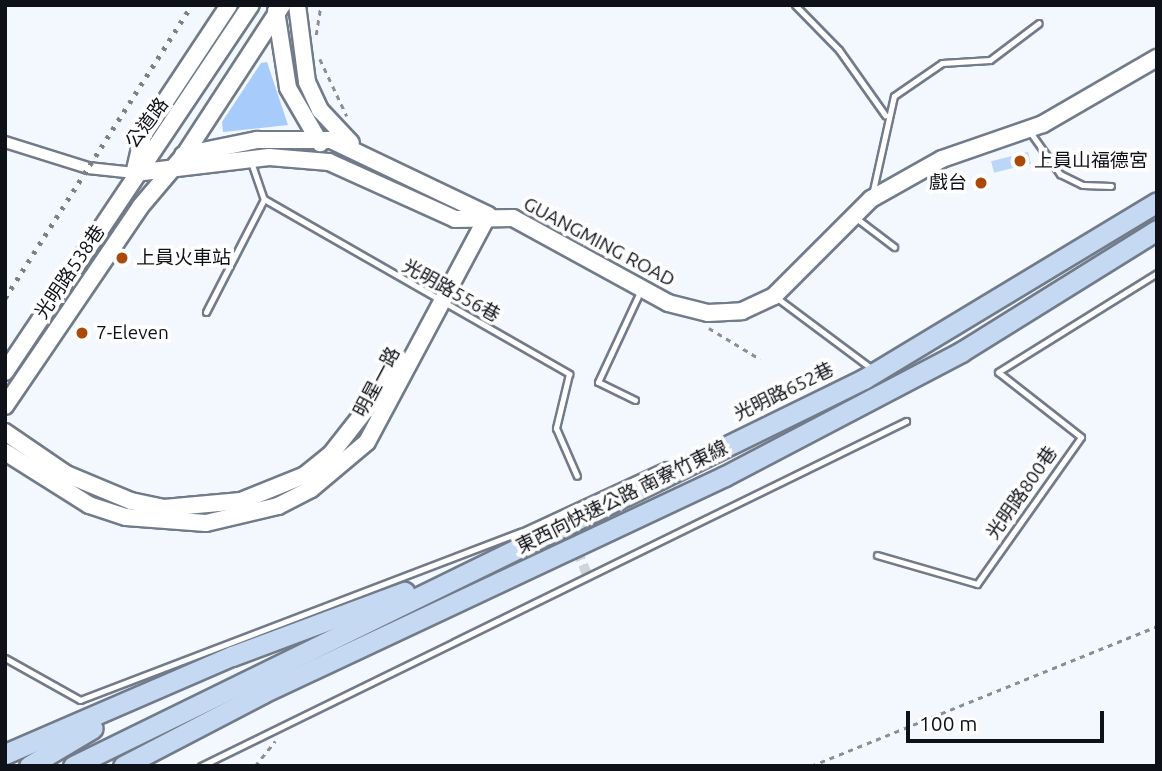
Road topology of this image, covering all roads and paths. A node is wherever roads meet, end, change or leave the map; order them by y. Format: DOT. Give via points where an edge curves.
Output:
graph roads {
  1 [pos="229,5"];
  2 [pos="251,5"];
  3 [pos="297,5"];
  4 [pos="320,5"];
  5 [pos="795,5"];
  6 [pos="278,8"];
  7 [pos="1039,23"];
  8 [pos="317,43"];
  9 [pos="318,52"];
  10 [pos="1157,58"];
  11 [pos="885,115"];
  12 [pos="352,123"];
  13 [pos="1029,130"];
  14 [pos="315,137"];
  15 [pos="5,142"];
  16 [pos="371,155"];
  17 [pos="250,159"];
  18 [pos="177,164"];
  19 [pos="351,170"];
  20 [pos="135,173"];
  21 [pos="1111,186"];
  22 [pos="264,199"];
  23 [pos="871,199"];
  24 [pos="1157,202"];
  25 [pos="488,215"];
  26 [pos="853,216"];
  27 [pos="1157,230"];
  28 [pos="894,247"];
  29 [pos="1157,273"];
  30 [pos="642,289"];
  31 [pos="774,296"];
  32 [pos="206,312"];
  33 [pos="437,312"];
  34 [pos="702,324"];
  35 [pos="760,359"];
  36 [pos="5,372"];
  37 [pos="635,400"];
  38 [pos="5,406"];
  39 [pos="906,421"];
  40 [pos="5,432"];
  41 [pos="5,452"];
  42 [pos="577,476"];
  43 [pos="877,555"];
  44 [pos="481,566"];
  45 [pos="1157,626"];
  46 [pos="5,658"];
  47 [pos="158,690"];
  48 [pos="280,724"];
  49 [pos="5,754"];
  50 [pos="29,766"];
  51 [pos="73,766"];
  52 [pos="123,766"];
  53 [pos="201,766"];
  54 [pos="255,766"];
  55 [pos="811,766"];
  1 -- 20 [label="street, 公道路" via="143,135"];
  2 -- 20 [label="street, 公道路" via="171,129"];
  3 -- 6 [label="street"];
  3 -- 16 [label="street" via="302,64 313,97 334,129"];
  4 -- 8 [label="path"];
  5 -- 11 [label="lane" via="839,50"];
  6 -- 14 [label="street" via="288,88"];
  6 -- 18 [label="street"];
  7 -- 11 [label="lane" via="990,60 943,63 894,96"];
  9 -- 12 [label="path" via="328,86"];
  10 -- 13 [label="street, GUANGMING ROAD"];
  11 -- 23 [label="lane"];
  13 -- 21 [label="lane" via="1060,174 1083,185"];
  13 -- 23 [label="street, GUANGMING ROAD" via="942,159"];
  14 -- 16 [label="street, GUANGMING ROAD"];
  14 -- 18 [label="street, GUANGMING ROAD" via="236,142"];
  14 -- 19 [label="street"];
  15 -- 20 [label="street, GUANGMING ROAD" via="102,171"];
  16 -- 25 [label="street, GUANGMING ROAD"];
  17 -- 18 [label="street, GUANGMING ROAD"];
  17 -- 19 [label="street, GUANGMING ROAD" via="312,159"];
  17 -- 22 [label="lane"];
  18 -- 20 [label="street, GUANGMING ROAD"];
  18 -- 20 [label="street, GUANGMING ROAD"];
  18 -- 38 [label="street, 光明路538巷"];
  19 -- 25 [label="street, GUANGMING ROAD" via="455,219"];
  20 -- 36 [label="street, 光明路538巷"];
  22 -- 32 [label="lane"];
  22 -- 33 [label="lane, 光明路556巷"];
  23 -- 26 [label="street, GUANGMING ROAD"];
  24 -- 44 [label="highway, 東西向快速公路 南寮竹東線" via="864,379"];
  25 -- 30 [label="street, GUANGMING ROAD" via="513,218"];
  25 -- 33 [label="street, 明星一路"];
  26 -- 28 [label="lane"];
  26 -- 31 [label="street, GUANGMING ROAD"];
  27 -- 52 [label="highway, 東西向快速公路 南寮竹東線" via="961,352 725,476 275,687"];
  29 -- 43 [label="lane, 光明路800巷" via="998,372 1081,436 977,584"];
  30 -- 31 [label="street, GUANGMING ROAD" via="709,313 742,311"];
  30 -- 37 [label="lane" via="598,382"];
  31 -- 46 [label="lane, 光明路652巷" via="872,367 562,513 79,700"];
  33 -- 40 [label="street, 明星一路" via="354,432 304,475 274,491 204,507 164,508 95,489"];
  33 -- 41 [label="street, 明星一路" via="367,442 289,500 206,523 163,524 89,505"];
  33 -- 42 [label="lane, 光明路556巷" via="569,374 556,428"];
  34 -- 35 [label="path"];
  39 -- 48 [label="lane"];
  44 -- 47 [label="highway" via="232,656"];
  44 -- 51 [label="highway, 東西向快速公路 南寮竹東線"];
  45 -- 55 [label="path"];
  47 -- 49 [label="highway"];
  47 -- 50 [label="highway"];
  48 -- 53 [label="lane"];
  48 -- 54 [label="path" via="283,735"];
}
